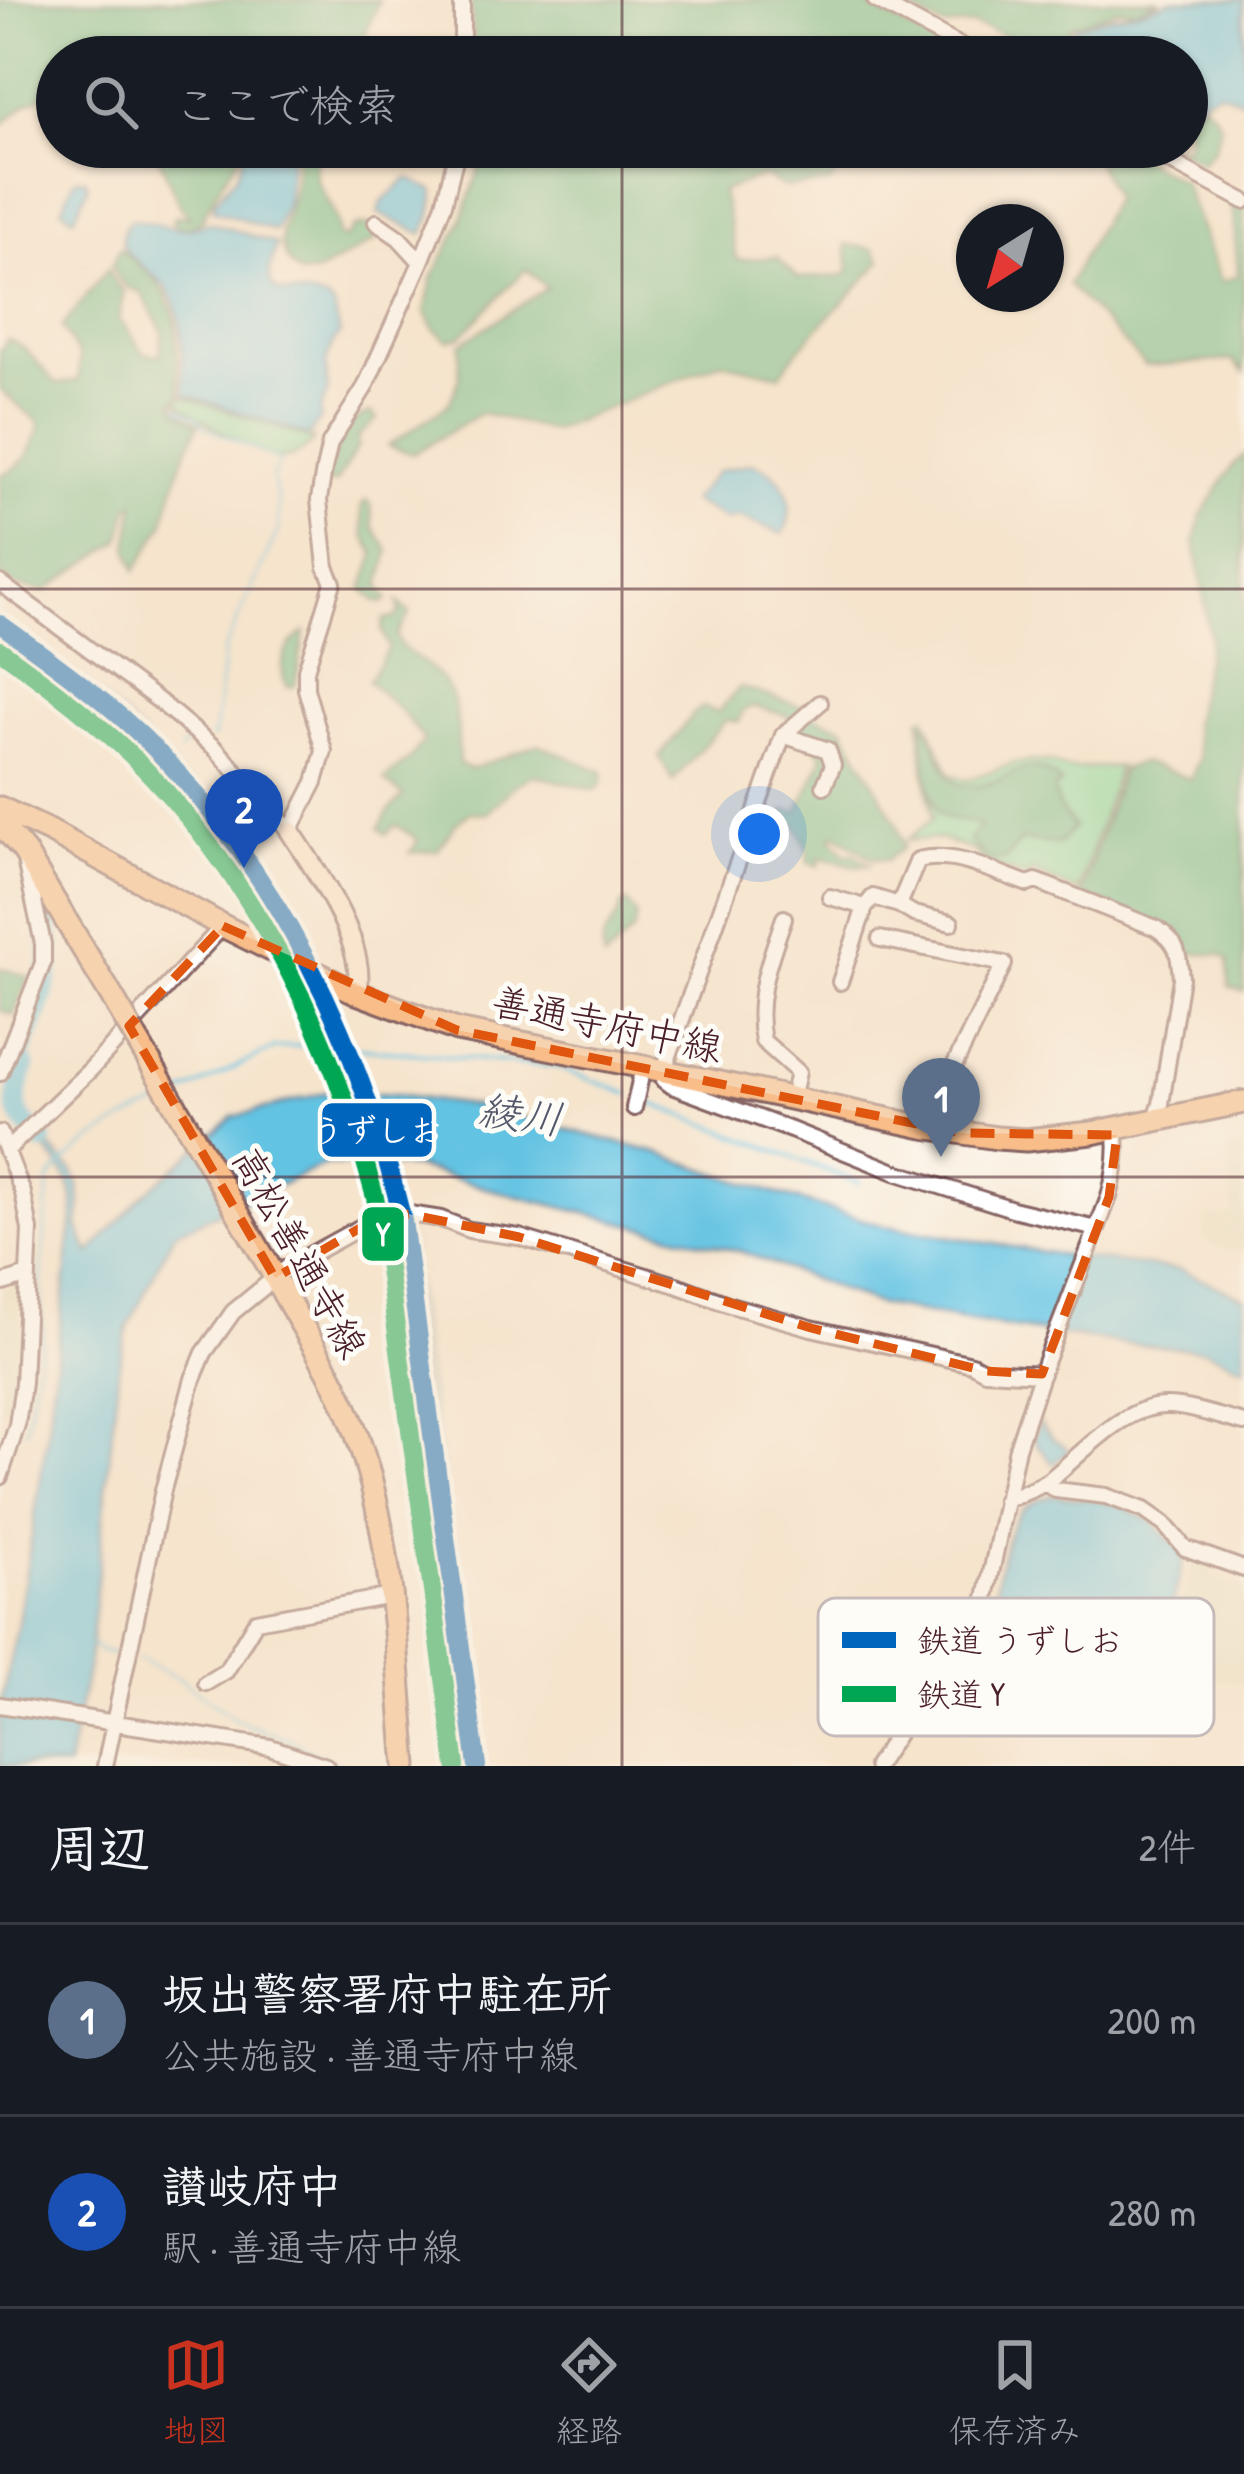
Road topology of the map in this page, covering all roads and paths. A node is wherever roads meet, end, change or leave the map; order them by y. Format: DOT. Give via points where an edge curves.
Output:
graph roads {
  1 [pos="462,0"];
  2 [pos="874,0"];
  3 [pos="462,36"];
  4 [pos="942,36"];
  5 [pos="453,168"];
  6 [pos="1183,168"];
  7 [pos="1244,201"];
  8 [pos="376,222"];
  9 [pos="421,262"];
  10 [pos="0,583"];
  11 [pos="820,703"];
  12 [pos="783,735"];
  13 [pos="824,786"];
  14 [pos="0,808"];
  15 [pos="0,823"];
  16 [pos="42,827"];
  17 [pos="290,831"];
  18 [pos="24,851"];
  19 [pos="830,897"];
  20 [pos="899,905"];
  21 [pos="865,907"];
  22 [pos="784,918"];
  23 [pos="951,923"];
  24 [pos="223,926"];
  25 [pos="880,939"];
  26 [pos="840,982"];
  27 [pos="357,993"];
  28 [pos="0,1073"];
  29 [pos="643,1087"];
  30 [pos="793,1100"];
  31 [pos="1244,1102"];
  32 [pos="1155,1120"];
  33 [pos="924,1127"];
  34 [pos="1114,1128"];
  35 [pos="0,1133"];
  36 [pos="7,1150"];
  37 [pos="1096,1231"];
  38 [pos="272,1273"];
  39 [pos="28,1275"];
  40 [pos="0,1285"];
  41 [pos="1044,1367"];
  42 [pos="1244,1423"];
  43 [pos="1,1474"];
  44 [pos="1045,1483"];
  45 [pos="1005,1500"];
  46 [pos="1244,1569"];
  47 [pos="391,1596"];
  48 [pos="984,1598"];
  49 [pos="206,1683"];
  50 [pos="0,1705"];
  51 [pos="114,1722"];
  52 [pos="896,1736"];
  53 [pos="105,1766"];
  54 [pos="326,1766"];
  55 [pos="406,1766"];
  56 [pos="876,1766"];
  1 -- 3 [label="street"];
  2 -- 4 [label="street"];
  5 -- 9 [label="street"];
  6 -- 7 [label="street"];
  8 -- 9 [label="street"];
  9 -- 17 [label="street" via="324,469 319,500 333,583 306,689 324,751"];
  10 -- 17 [label="street" via="216,748"];
  11 -- 12 [label="street"];
  12 -- 13 [label="street" via="828,750 833,765"];
  12 -- 29 [label="street"];
  14 -- 16 [label="main road, 善通寺府中線"];
  15 -- 18 [label="main road, 高松善通寺線"];
  16 -- 18 [label="main road"];
  16 -- 24 [label="main road, 善通寺府中線"];
  17 -- 27 [label="street" via="350,938"];
  18 -- 28 [label="street" via="43,963"];
  18 -- 38 [label="main road, 高松善通寺線, bridge"];
  19 -- 21 [label="street"];
  20 -- 21 [label="street" via="873,897"];
  20 -- 23 [label="street"];
  20 -- 32 [label="street" via="918,860 934,856 1036,881 1172,938 1181,978"];
  21 -- 26 [label="street"];
  22 -- 30 [label="street" via="761,992 761,1031 798,1072"];
  24 -- 27 [label="main road, 善通寺府中線"];
  24 -- 36 [label="street"];
  25 -- 33 [label="street" via="1004,964"];
  27 -- 29 [label="main road, 善通寺府中線"];
  29 -- 30 [label="main road, 善通寺府中線"];
  29 -- 37 [label="street" via="664,1080 895,1172"];
  30 -- 33 [label="main road, 善通寺府中線"];
  31 -- 32 [label="main road, 善通寺府中線"];
  32 -- 34 [label="main road, 善通寺府中線"];
  33 -- 34 [label="main road, 善通寺府中線" via="1026,1140"];
  34 -- 37 [label="street" via="1114,1175"];
  35 -- 36 [label="street"];
  36 -- 39 [label="street" via="30,1230"];
  37 -- 41 [label="street"];
  38 -- 41 [label="street" via="379,1217 410,1214 519,1237 730,1305 985,1371"];
  38 -- 47 [label="main road, 高松善通寺線" via="351,1420 380,1517"];
  38 -- 51 [label="street" via="233,1312 193,1379"];
  39 -- 40 [label="street"];
  39 -- 43 [label="street" via="20,1404"];
  41 -- 45 [label="street"];
  42 -- 44 [label="street" via="1151,1407"];
  44 -- 45 [label="street"];
  44 -- 46 [label="street" via="1144,1510 1185,1548"];
  45 -- 48 [label="street"];
  47 -- 49 [label="street" via="256,1621 226,1671"];
  47 -- 55 [label="main road, 高松善通寺線"];
  50 -- 51 [label="street"];
  51 -- 53 [label="street"];
  51 -- 54 [label="street" via="270,1747"];
  52 -- 56 [label="street"];
}
